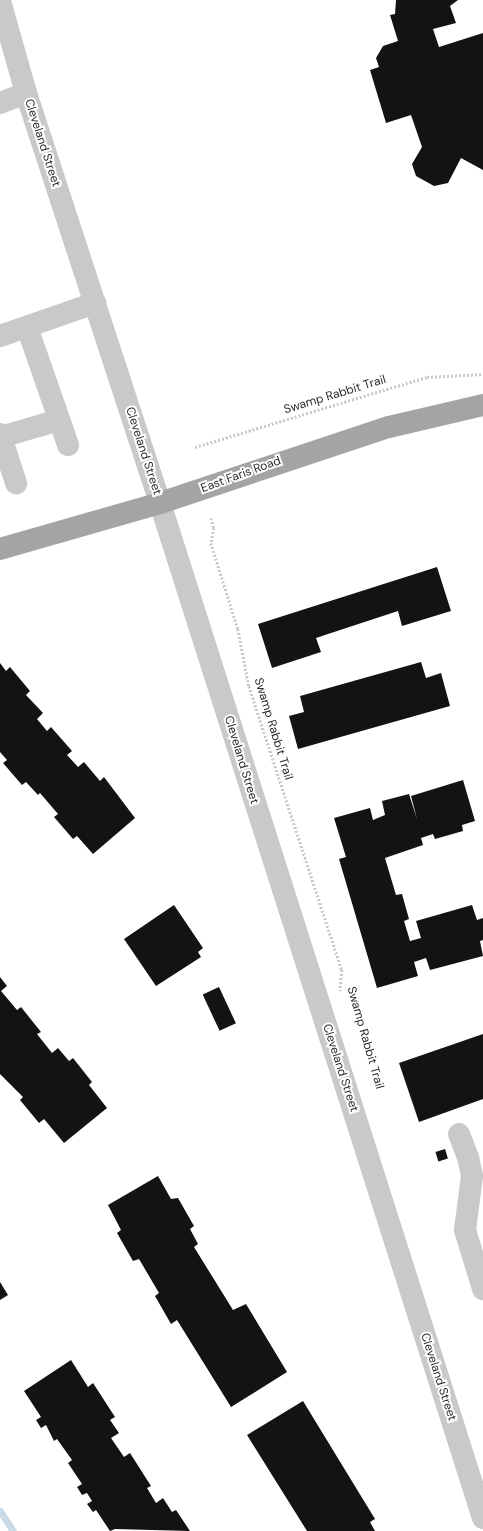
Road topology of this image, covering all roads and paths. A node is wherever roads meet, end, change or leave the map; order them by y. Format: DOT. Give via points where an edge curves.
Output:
graph roads {
  1 [pos="0,1"];
  2 [pos="26,93"];
  3 [pos="0,103"];
  4 [pos="95,303"];
  5 [pos="27,327"];
  6 [pos="0,336"];
  7 [pos="483,374"];
  8 [pos="483,405"];
  9 [pos="59,420"];
  10 [pos="0,436"];
  11 [pos="68,445"];
  12 [pos="196,447"];
  13 [pos="16,483"];
  14 [pos="160,503"];
  15 [pos="211,518"];
  16 [pos="0,549"];
  17 [pos="342,998"];
  18 [pos="459,1134"];
  19 [pos="483,1289"];
  20 [pos="483,1518"];
  1 -- 2 [label="street, Cleveland Street"];
  2 -- 3 [label="street"];
  2 -- 4 [label="street, Cleveland Street"];
  4 -- 5 [label="street"];
  4 -- 14 [label="street, Cleveland Street"];
  5 -- 6 [label="street"];
  5 -- 9 [label="street"];
  7 -- 12 [label="path, Swamp Rabbit Trail" via="427,377"];
  8 -- 14 [label="main road, East Faris Road" via="389,427"];
  9 -- 10 [label="street"];
  9 -- 11 [label="street"];
  10 -- 13 [label="street"];
  14 -- 16 [label="main road, East Faris Road"];
  14 -- 20 [label="street, Cleveland Street"];
  15 -- 17 [label="path, Swamp Rabbit Trail" via="214,528 210,543 238,629 249,686 342,970"];
  18 -- 19 [label="street" via="472,1176 465,1230"];
}
